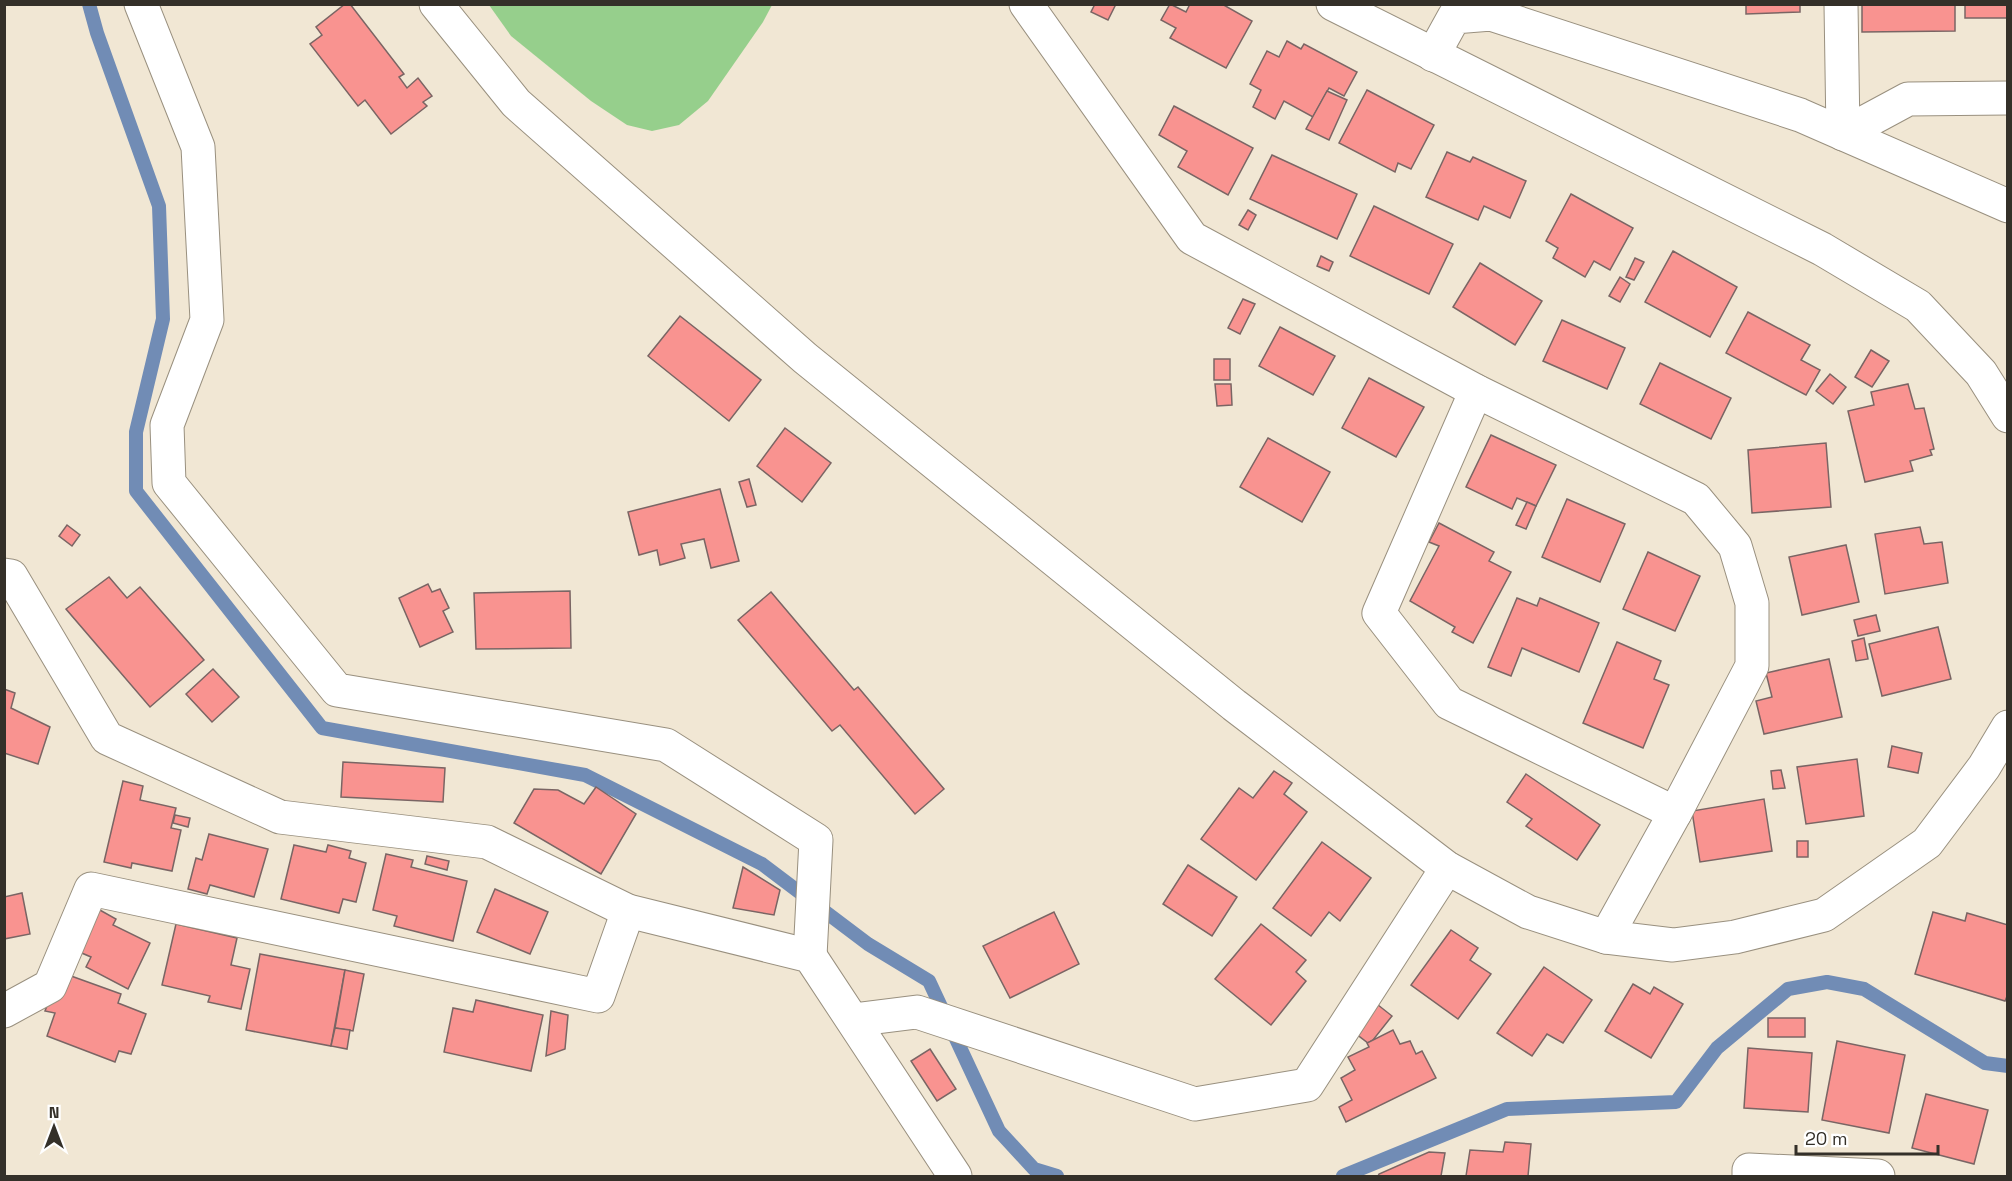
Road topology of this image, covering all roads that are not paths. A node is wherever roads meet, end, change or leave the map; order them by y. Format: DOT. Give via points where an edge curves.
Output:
graph roads {
  1 [pos="141,4"];
  2 [pos="436,4"];
  3 [pos="1026,4"];
  4 [pos="1333,4"];
  5 [pos="1841,4"];
  6 [pos="1433,55"];
  7 [pos="2007,98"];
  8 [pos="1843,134"];
  9 [pos="2007,206"];
  10 [pos="1476,391"];
  11 [pos="2007,416"];
  12 [pos="4,575"];
  13 [pos="2007,727"];
  14 [pos="1675,813"];
  15 [pos="1447,868"];
  16 [pos="628,911"];
  17 [pos="1606,938"];
  18 [pos="810,956"];
  19 [pos="4,1011"];
  20 [pos="853,1020"];
  21 [pos="955,1176"];
  22 [pos="1749,1176"];
  23 [pos="1878,1176"];
  1 -- 18 [label="street" via="198,147 207,320 167,425 169,483 337,690 666,746 816,840"];
  2 -- 15 [label="street" via="516,103 805,358 1234,705"];
  3 -- 10 [label="street" via="1192,238"];
  4 -- 6 [label="street"];
  5 -- 8 [label="street"];
  6 -- 8 [label="street" via="1454,17 1491,14 1800,115"];
  6 -- 11 [label="street" via="1822,249 1918,306 1981,372"];
  7 -- 8 [label="street" via="1908,99"];
  8 -- 9 [label="street"];
  10 -- 14 [label="street" via="1696,499 1735,546 1752,603 1752,666"];
  10 -- 14 [label="street" via="1379,613 1449,703"];
  12 -- 16 [label="street" via="11,576 107,738 280,817 487,842"];
  13 -- 17 [label="street" via="1984,767 1927,843 1824,915 1735,937 1673,945"];
  14 -- 17 [label="street"];
  15 -- 17 [label="street" via="1528,912"];
  15 -- 20 [label="street" via="1307,1085 1196,1104 917,1012"];
  16 -- 18 [label="street"];
  16 -- 19 [label="street" via="598,996 91,890 50,986"];
  18 -- 20 [label="street"];
  20 -- 21 [label="street"];
  22 -- 23 [label="street" via="1749,1170"];
}
